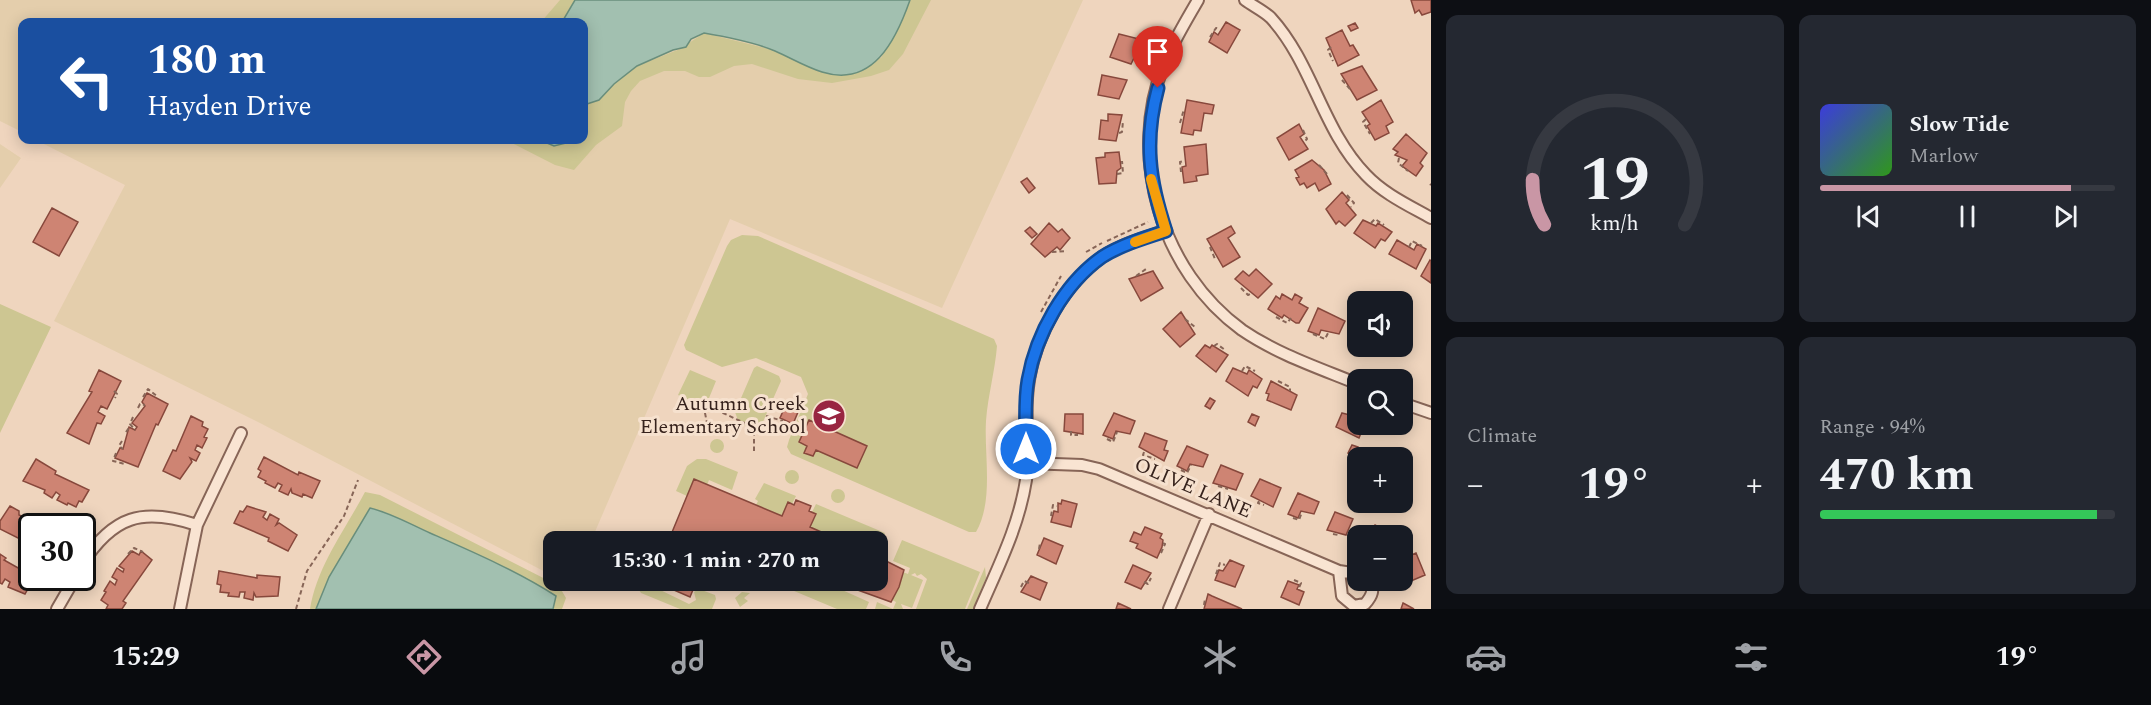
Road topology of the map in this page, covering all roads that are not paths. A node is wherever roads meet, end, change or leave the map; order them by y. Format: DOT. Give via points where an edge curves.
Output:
graph roads {
  1 [pos="1198,0"];
  2 [pos="1245,0"];
  3 [pos="1431,218"];
  4 [pos="1166,231"];
  5 [pos="1347,380"];
  6 [pos="1413,407"];
  7 [pos="1431,413"];
  8 [pos="241,434"];
  9 [pos="1027,463"];
  10 [pos="1209,514"];
  11 [pos="197,525"];
  12 [pos="96,543"];
  13 [pos="1339,571"];
  14 [pos="1347,572"];
  15 [pos="67,591"];
  16 [pos="1371,591"];
  17 [pos="57,609"];
  18 [pos="180,609"];
  19 [pos="980,609"];
  20 [pos="1169,609"];
  1 -- 4 [label="street" via="1163,66 1152,110 1150,172"];
  2 -- 3 [label="street" via="1270,16 1292,45 1337,136 1366,175 1390,195"];
  4 -- 5 [label="street" via="1191,276 1242,329 1282,353"];
  4 -- 9 [label="street" via="1104,256 1060,302 1028,381"];
  6 -- 7 [label="street"];
  8 -- 11 [label="street"];
  9 -- 10 [label="street, OLIVE LANE" via="1098,469"];
  9 -- 19 [label="street" via="1018,518"];
  10 -- 13 [label="street, OLIVE LANE"];
  10 -- 20 [label="street"];
  11 -- 12 [label="street" via="153,516 125,521"];
  11 -- 18 [label="street"];
  13 -- 14 [label="street, OLIVE LANE"];
  13 -- 16 [label="street" via="1342,596 1354,606 1365,604"];
  15 -- 17 [label="street"];
}
